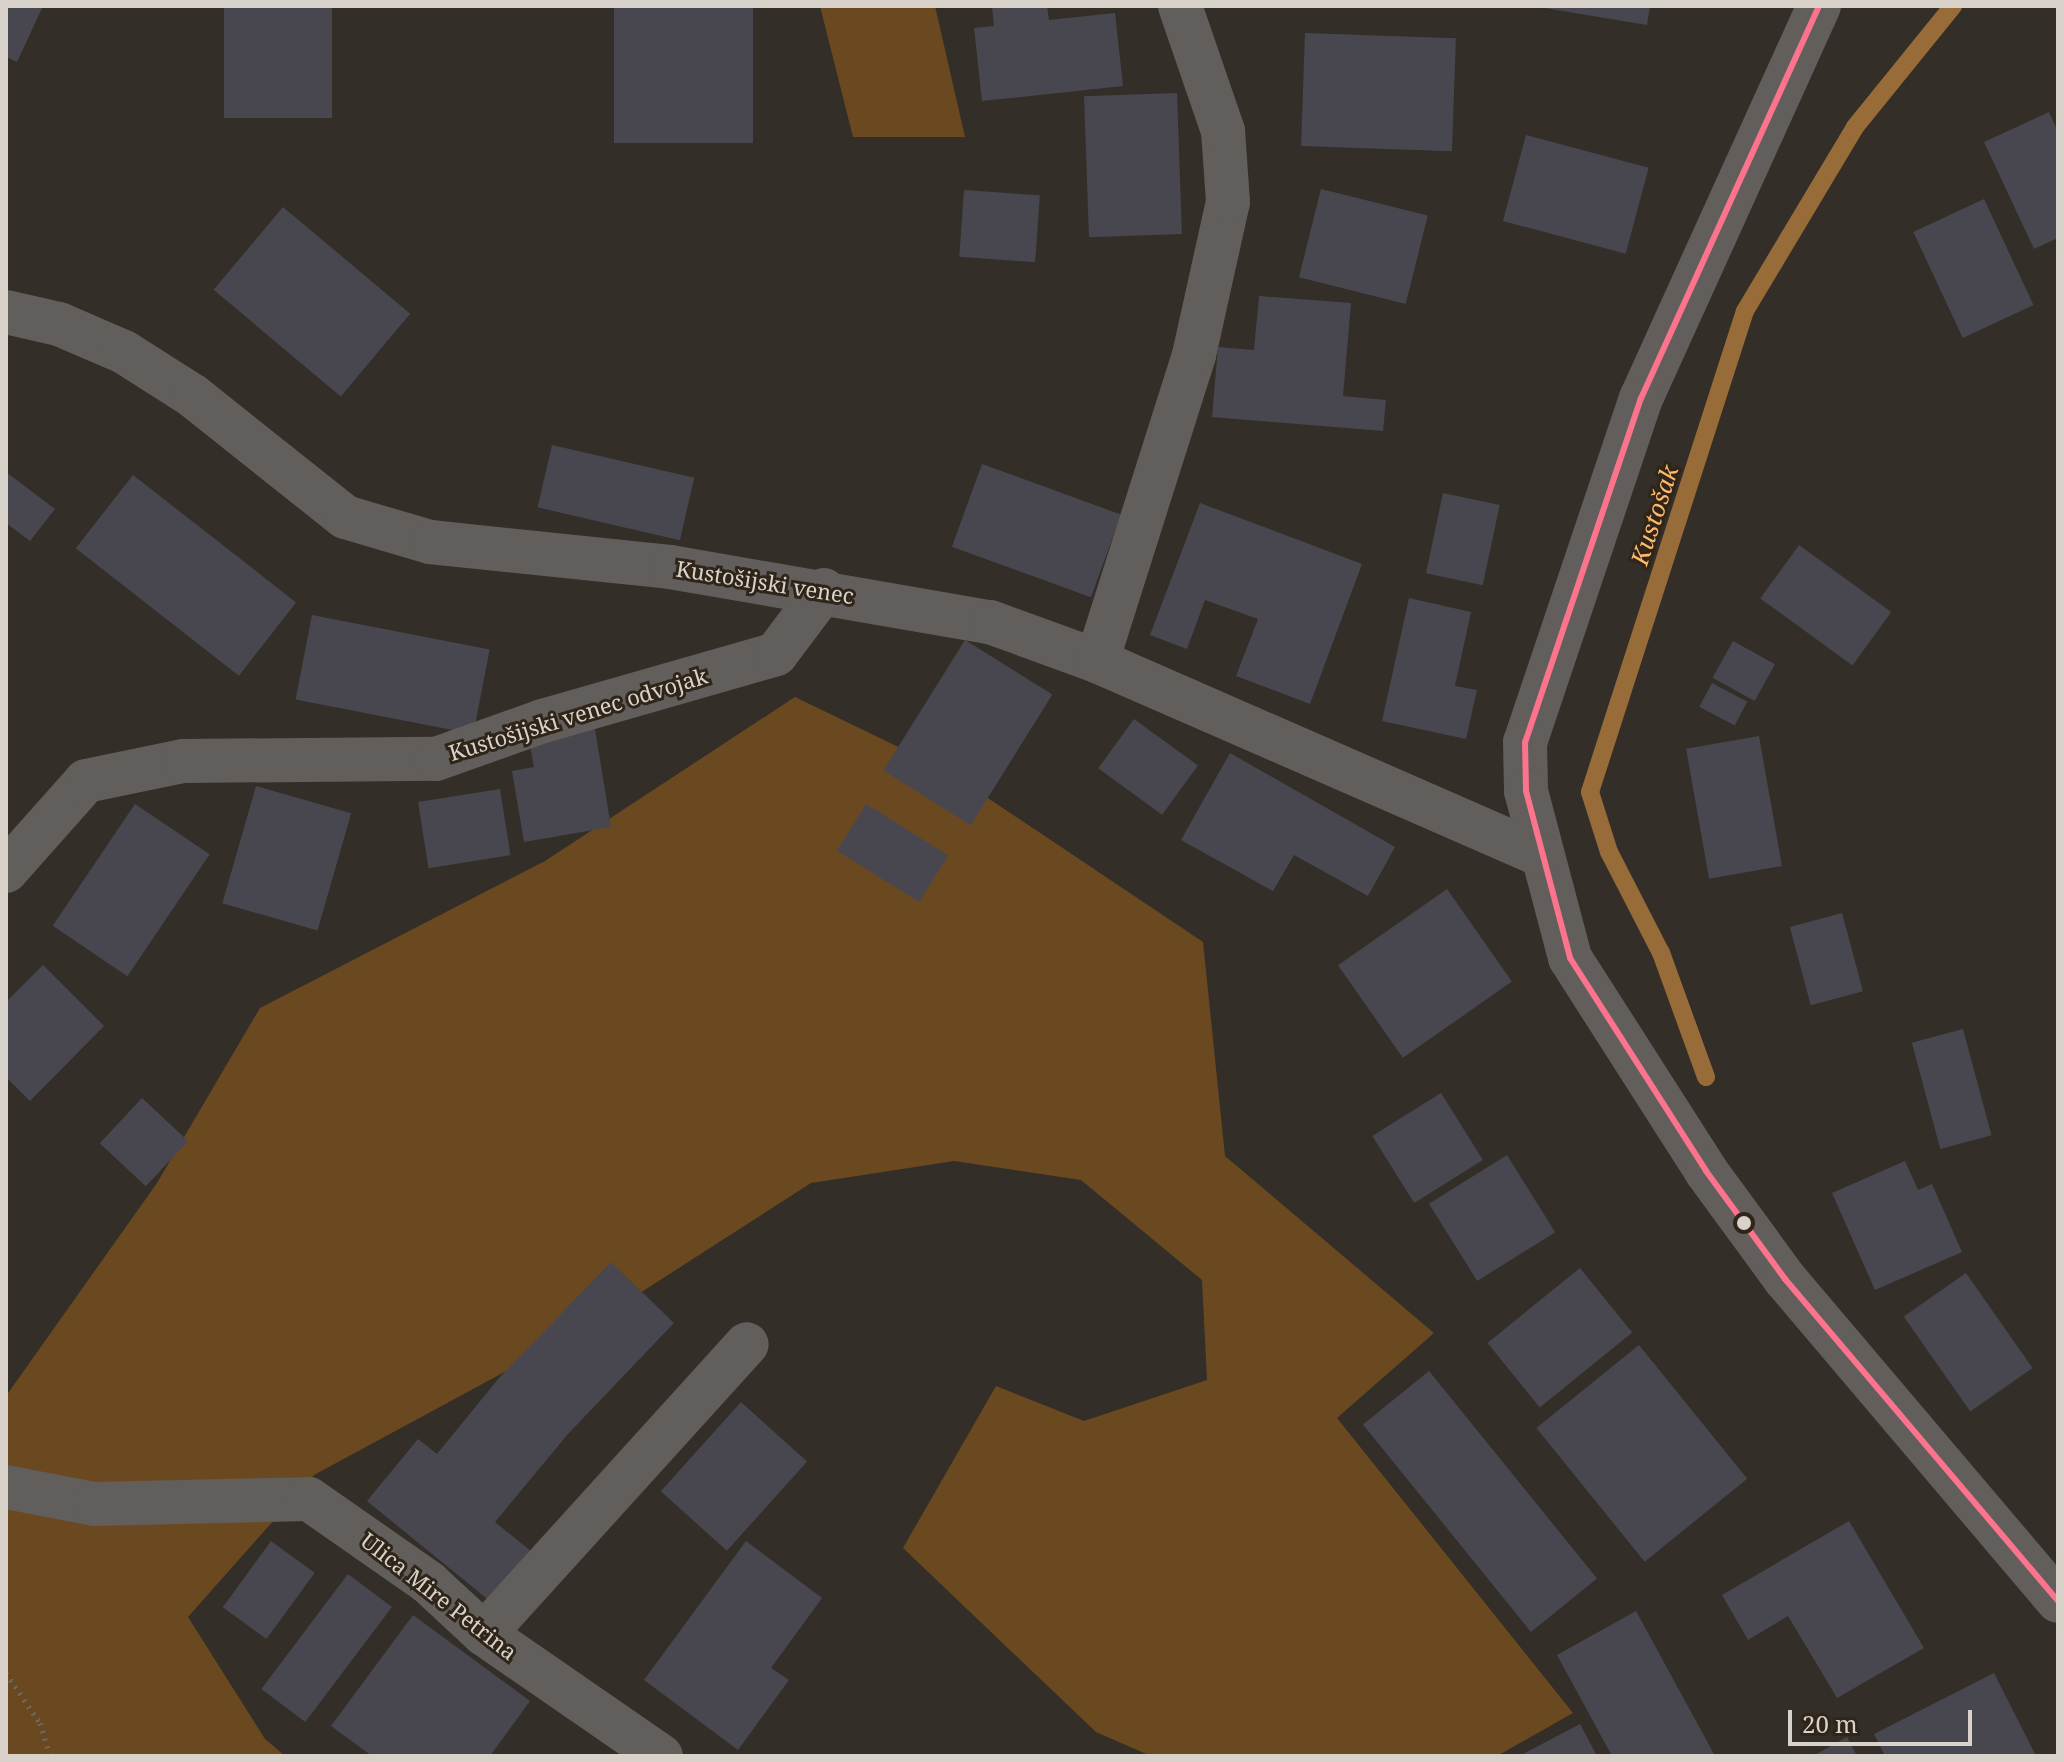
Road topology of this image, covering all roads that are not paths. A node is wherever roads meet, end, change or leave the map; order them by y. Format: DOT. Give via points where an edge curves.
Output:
graph roads {
  1 [pos="1180,6"];
  2 [pos="1819,6"];
  3 [pos="6,312"];
  4 [pos="824,590"];
  5 [pos="1097,661"];
  6 [pos="1542,855"];
  7 [pos="6,871"];
  8 [pos="747,1344"];
  9 [pos="6,1487"];
  10 [pos="2058,1601"];
  11 [pos="484,1634"];
  12 [pos="661,1756"];
  1 -- 5 [label="street" via="1223,131 1228,202 1194,355"];
  2 -- 6 [label="street" via="1641,398 1525,742 1526,791"];
  3 -- 4 [label="street, Kustošijski venec" via="59,324 124,352 193,396 345,517 430,542 494,552 670,567"];
  4 -- 5 [label="street, Kustošijski venec" via="990,622"];
  4 -- 7 [label="street, Kustošijski venec odvojak" via="776,654 543,721 436,759 183,761 86,781"];
  5 -- 6 [label="street, Kustošijski venec"];
  6 -- 10 [label="street" via="1570,958 1706,1171 1785,1279"];
  8 -- 11 [label="street"];
  9 -- 11 [label="street, Ulica Mire Petrina" via="94,1504 309,1499 428,1582"];
  11 -- 12 [label="street, Ulica Mire Petrina"];
}
